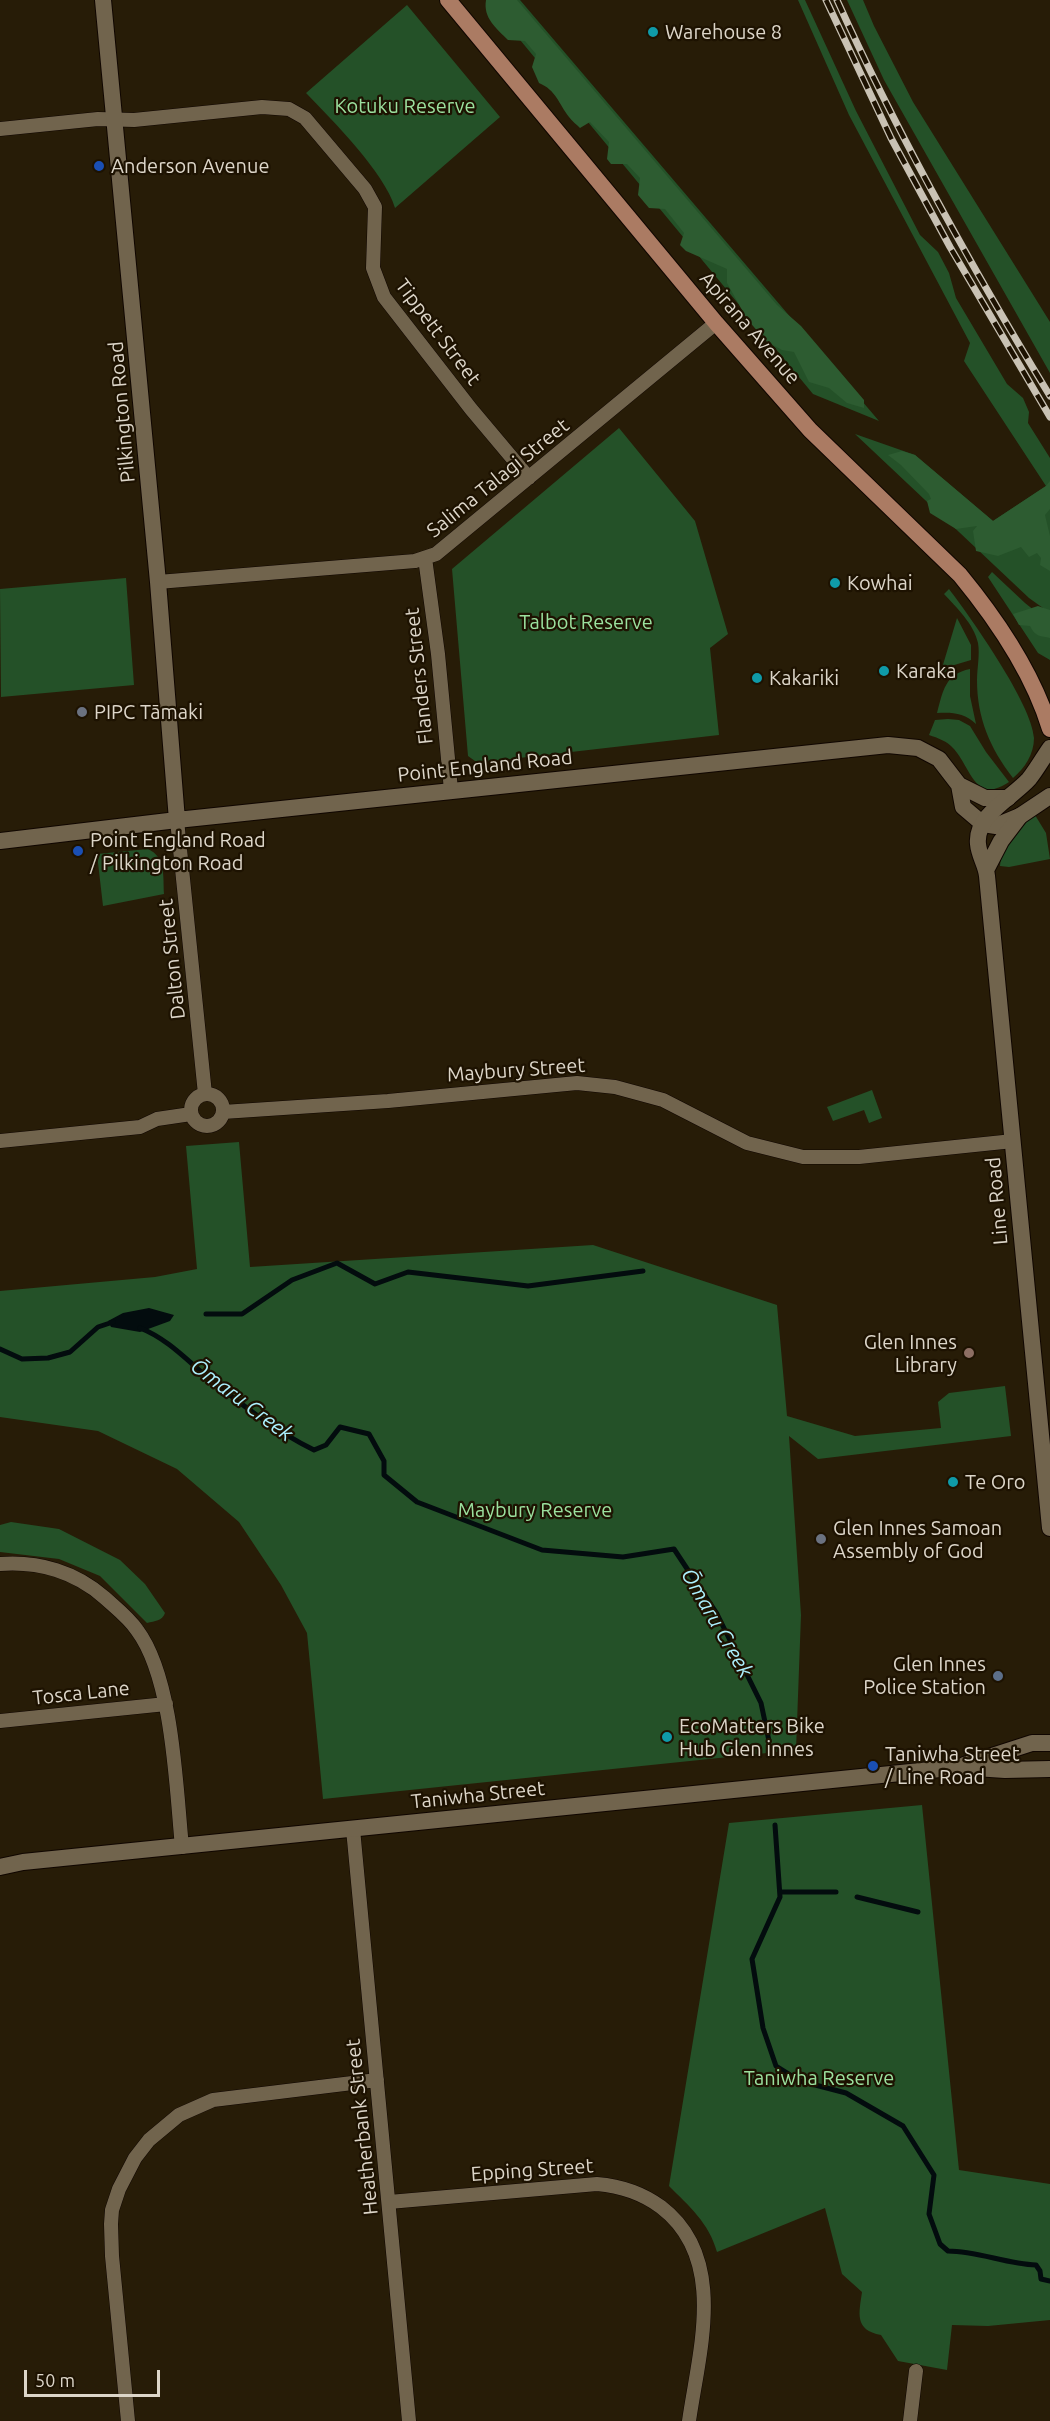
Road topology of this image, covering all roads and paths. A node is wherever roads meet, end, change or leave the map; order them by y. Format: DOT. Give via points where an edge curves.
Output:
graph roads {
  1 [pos="103,0"];
  2 [pos="448,0"];
  3 [pos="116,119"];
  4 [pos="0,129"];
  5 [pos="716,323"];
  6 [pos="530,478"];
  7 [pos="425,558"];
  8 [pos="158,582"];
  9 [pos="1028,675"];
  10 [pos="1050,695"];
  11 [pos="1050,729"];
  12 [pos="1050,747"];
  13 [pos="959,785"];
  14 [pos="451,790"];
  15 [pos="1050,796"];
  16 [pos="1008,798"];
  17 [pos="1020,816"];
  18 [pos="177,820"];
  19 [pos="983,824"];
  20 [pos="0,841"];
  21 [pos="986,870"];
  22 [pos="205,1094"];
  23 [pos="223,1112"];
  24 [pos="191,1114"];
  25 [pos="0,1141"];
  26 [pos="1013,1141"];
  27 [pos="1050,1528"];
  28 [pos="0,1564"];
  29 [pos="166,1704"];
  30 [pos="0,1721"];
  31 [pos="1050,1742"];
  32 [pos="1050,1763"];
  33 [pos="960,1767"];
  34 [pos="1050,1769"];
  35 [pos="353,1829"];
  36 [pos="182,1846"];
  37 [pos="0,1867"];
  38 [pos="377,2080"];
  39 [pos="389,2202"];
  40 [pos="916,2371"];
  41 [pos="128,2421"];
  42 [pos="409,2421"];
  43 [pos="689,2421"];
  44 [pos="910,2421"];
  1 -- 3 [label="main road, Pilkington Road"];
  2 -- 5 [label="main road, Apirana Avenue"];
  3 -- 4 [label="street"];
  3 -- 6 [label="street, Tippett Street" via="270,107 289,109 305,117 372,199 376,218 372,268 384,297"];
  3 -- 8 [label="main road, Pilkington Road"];
  5 -- 6 [label="street, Salima Talagi Street"];
  5 -- 9 [label="main road, Apirana Avenue" via="810,430 960,575"];
  6 -- 7 [label="street, Salima Talagi Street" via="444,548"];
  7 -- 8 [label="street, Salima Talagi Street"];
  7 -- 14 [label="street, Flanders Street"];
  8 -- 18 [label="main road, Pilkington Road"];
  9 -- 10 [label="main road, Apirana Avenue"];
  9 -- 11 [label="main road, Apirana Avenue"];
  12 -- 16 [label="main road" via="1028,779"];
  13 -- 14 [label="main road, Point England Road" via="933,755 918,748 888,746"];
  13 -- 16 [label="main road, Point England Road" via="985,798"];
  13 -- 19 [label="main road, Point England Road" via="963,807"];
  14 -- 18 [label="main road, Point England Road"];
  15 -- 17 [label="main road"];
  16 -- 19 [label="main road"];
  17 -- 19 [label="main road" via="996,826"];
  17 -- 21 [label="main road"];
  18 -- 20 [label="main road, Point England Road"];
  18 -- 22 [label="street, Dalton Street"];
  19 -- 21 [label="main road, Line Road" via="977,843"];
  21 -- 26 [label="main road, Line Road"];
  22 -- 23 [label="street" via="218,1099"];
  22 -- 24 [label="street" via="194,1101"];
  23 -- 24 [label="street" via="218,1122 208,1126 197,1123"];
  23 -- 26 [label="street, Maybury Street" via="578,1083 615,1087 663,1100 747,1143 803,1157 859,1157"];
  24 -- 25 [label="street" via="157,1119 140,1127"];
  26 -- 27 [label="main road, Line Road"];
  28 -- 29 [label="street" via="37,1565 61,1571 92,1587 137,1630 153,1657"];
  29 -- 30 [label="street, Tosca Lane"];
  29 -- 36 [label="street"];
  31 -- 32 [label="main road"];
  31 -- 33 [label="main road, Taniwha Street" via="1032,1743"];
  33 -- 34 [label="main road, Taniwha Street"];
  33 -- 35 [label="main road, Taniwha Street"];
  35 -- 36 [label="main road, Taniwha Street"];
  35 -- 38 [label="street, Heatherbank Street"];
  36 -- 37 [label="main road, Taniwha Street"];
  38 -- 39 [label="street, Heatherbank Street"];
  38 -- 41 [label="street" via="213,2100 179,2115 149,2140 135,2158 119,2188 111,2224"];
  39 -- 42 [label="street, Heatherbank Street"];
  39 -- 43 [label="street, Epping Street" via="597,2184 622,2187 656,2204 684,2230 704,2280 704,2312"];
  40 -- 44 [label="street"];
}
